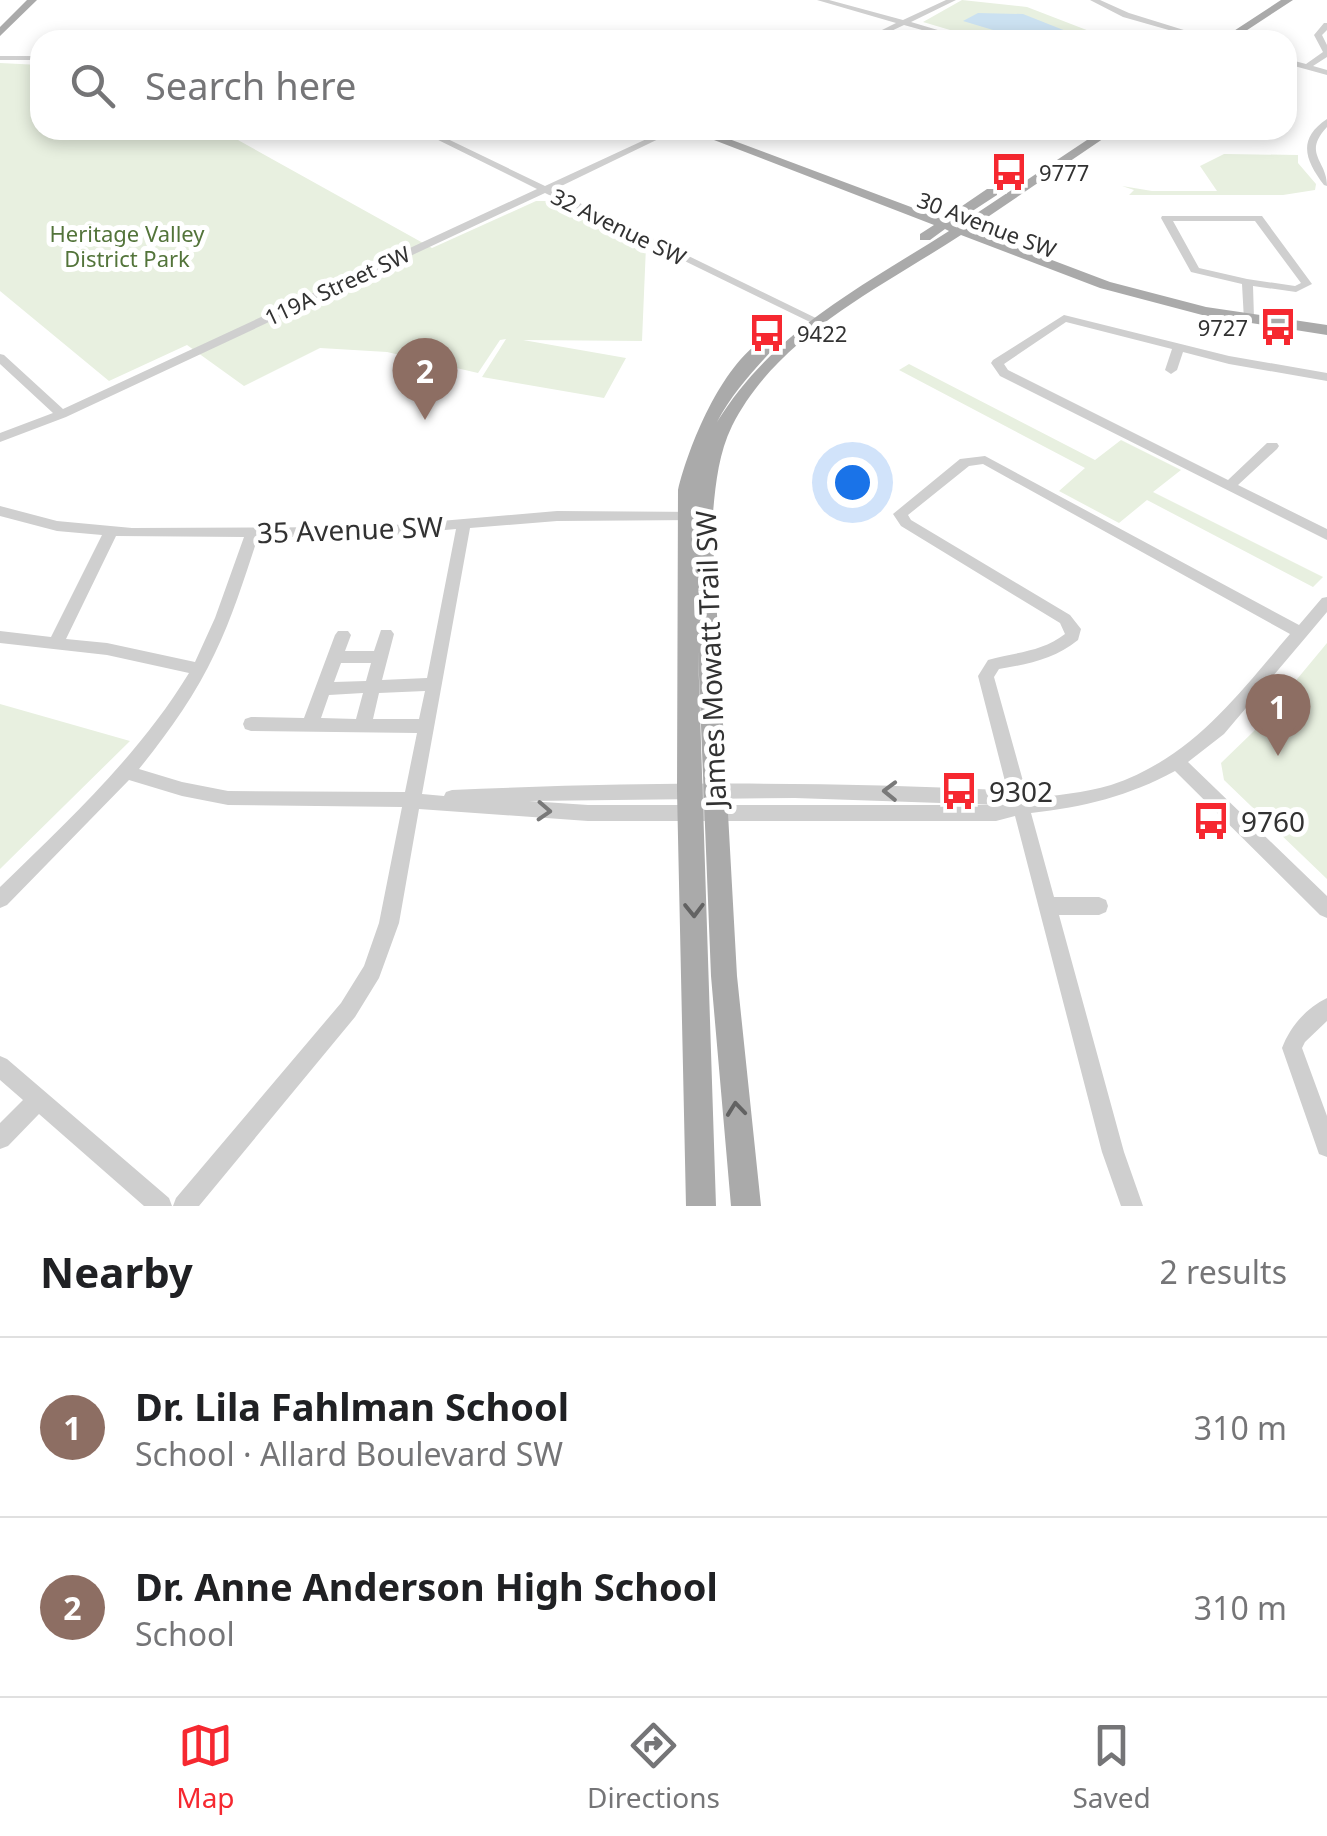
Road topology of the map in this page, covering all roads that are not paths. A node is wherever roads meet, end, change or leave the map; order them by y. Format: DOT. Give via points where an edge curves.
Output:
graph roads {
  1 [pos="32,0"];
  2 [pos="41,0"];
  3 [pos="820,0"];
  4 [pos="952,0"];
  5 [pos="1094,0"];
  6 [pos="1288,0"];
  7 [pos="1302,0"];
  8 [pos="23,11"];
  9 [pos="904,22"];
  10 [pos="1327,25"];
  11 [pos="887,30"];
  12 [pos="932,30"];
  13 [pos="1177,30"];
  14 [pos="1242,30"];
  15 [pos="1256,30"];
  16 [pos="0,32"];
  17 [pos="0,58"];
  18 [pos="30,58"];
  19 [pos="1297,64"];
  20 [pos="1307,67"];
  21 [pos="1327,73"];
  22 [pos="1327,122"];
  23 [pos="443,140"];
  24 [pos="652,140"];
  25 [pos="720,140"];
  26 [pos="1080,140"];
  27 [pos="1091,140"];
  28 [pos="1058,158"];
  29 [pos="1327,183"];
  30 [pos="544,189"];
  31 [pos="947,230"];
  32 [pos="1247,282"];
  33 [pos="1248,318"];
  34 [pos="810,319"];
  35 [pos="1327,330"];
  36 [pos="1178,349"];
  37 [pos="0,358"];
  38 [pos="1171,370"];
  39 [pos="1327,377"];
  40 [pos="62,414"];
  41 [pos="0,438"];
  42 [pos="1272,446"];
  43 [pos="1229,486"];
  44 [pos="0,511"];
  45 [pos="694,515"];
  46 [pos="464,526"];
  47 [pos="111,532"];
  48 [pos="253,532"];
  49 [pos="1327,535"];
  50 [pos="1327,602"];
  51 [pos="1301,633"];
  52 [pos="386,634"];
  53 [pos="342,635"];
  54 [pos="0,637"];
  55 [pos="56,643"];
  56 [pos="336,657"];
  57 [pos="380,657"];
  58 [pos="200,669"];
  59 [pos="433,684"];
  60 [pos="372,688"];
  61 [pos="323,689"];
  62 [pos="252,724"];
  63 [pos="310,725"];
  64 [pos="363,726"];
  65 [pos="425,726"];
  66 [pos="1176,762"];
  67 [pos="126,772"];
  68 [pos="412,801"];
  69 [pos="702,802"];
  70 [pos="1020,806"];
  71 [pos="0,899"];
  72 [pos="1047,906"];
  73 [pos="1099,906"];
  74 [pos="1327,909"];
  75 [pos="1327,1008"];
  76 [pos="0,1066"];
  77 [pos="38,1100"];
  78 [pos="0,1138"];
  79 [pos="1327,1146"];
  80 [pos="161,1206"];
  81 [pos="184,1206"];
  82 [pos="701,1206"];
  83 [pos="746,1206"];
  84 [pos="1132,1206"];
  1 -- 8 [label="main road"];
  2 -- 8 [label="main road"];
  3 -- 9 [label="street"];
  4 -- 9 [label="street"];
  5 -- 13 [label="street"];
  6 -- 14 [label="main road"];
  7 -- 15 [label="main road"];
  8 -- 16 [label="main road"];
  9 -- 11 [label="street"];
  9 -- 12 [label="street"];
  10 -- 20 [label="street" via="1318,33 1326,54"];
  17 -- 18 [label="street"];
  19 -- 20 [label="street"];
  20 -- 21 [label="street"];
  22 -- 29 [label="street" via="1313,136 1310,152"];
  23 -- 30 [label="street, 32 Avenue SW"];
  24 -- 30 [label="street, 119A Street SW"];
  25 -- 31 [label="main road, 30 Avenue SW"];
  26 -- 28 [label="main road"];
  27 -- 28 [label="main road, James Mowatt Trail SW"];
  28 -- 31 [label="main road, James Mowatt Trail SW" via="1002,202"];
  28 -- 31 [label="main road, James Mowatt Trail SW" via="1006,184"];
  30 -- 34 [label="street, 32 Avenue SW"];
  30 -- 40 [label="street, 119A Street SW"];
  31 -- 33 [label="main road, 30 Avenue SW" via="1091,288"];
  31 -- 34 [label="main road, James Mowatt Trail SW"];
  31 -- 34 [label="main road, James Mowatt Trail SW" via="888,276"];
  32 -- 32 [label="street" via="1195,270 1166,218 1258,218 1307,284 1296,289"];
  32 -- 33 [label="street"];
  33 -- 35 [label="main road, 30 Avenue SW"];
  34 -- 45 [label="main road, James Mowatt Trail SW" via="736,402"];
  36 -- 38 [label="street"];
  36 -- 39 [label="street"];
  36 -- 43 [label="street" via="1064,318 997,366"];
  37 -- 40 [label="street"];
  40 -- 41 [label="street, 119A Street SW"];
  42 -- 43 [label="street"];
  43 -- 49 [label="street"];
  44 -- 47 [label="street, 35 Avenue SW"];
  45 -- 46 [label="street, 35 Avenue SW" via="558,516"];
  45 -- 69 [label="main road, James Mowatt Trail SW"];
  46 -- 48 [label="street, 35 Avenue SW"];
  46 -- 59 [label="street"];
  47 -- 48 [label="street, 35 Avenue SW"];
  47 -- 55 [label="street"];
  48 -- 58 [label="street"];
  50 -- 51 [label="street"];
  51 -- 66 [label="street" via="1218,730"];
  51 -- 70 [label="street" via="989,461 968,460 901,510 902,520 1074,629 1060,645 987,671"];
  52 -- 57 [label="street"];
  53 -- 56 [label="street"];
  54 -- 55 [label="street"];
  55 -- 58 [label="street"];
  56 -- 57 [label="street"];
  56 -- 61 [label="street"];
  57 -- 60 [label="street"];
  58 -- 67 [label="street"];
  59 -- 60 [label="street"];
  59 -- 65 [label="street"];
  60 -- 61 [label="street"];
  60 -- 64 [label="street"];
  61 -- 63 [label="street"];
  62 -- 63 [label="street"];
  63 -- 64 [label="street"];
  64 -- 65 [label="street"];
  65 -- 68 [label="street"];
  66 -- 70 [label="street" via="1108,793"];
  66 -- 74 [label="street"];
  67 -- 68 [label="street" via="228,798"];
  67 -- 71 [label="street"];
  68 -- 69 [label="street" via="574,813"];
  68 -- 81 [label="street" via="386,934 359,995"];
  69 -- 70 [label="street" via="996,814"];
  69 -- 82 [label="main road, James Mowatt Trail SW, one-way"];
  83 -- 69 [label="main road, James Mowatt Trail SW, one-way"];
  70 -- 72 [label="street"];
  72 -- 73 [label="street"];
  72 -- 84 [label="street"];
  75 -- 79 [label="street" via="1292,1048"];
  76 -- 77 [label="street"];
  77 -- 78 [label="street"];
  77 -- 80 [label="street"];
}
